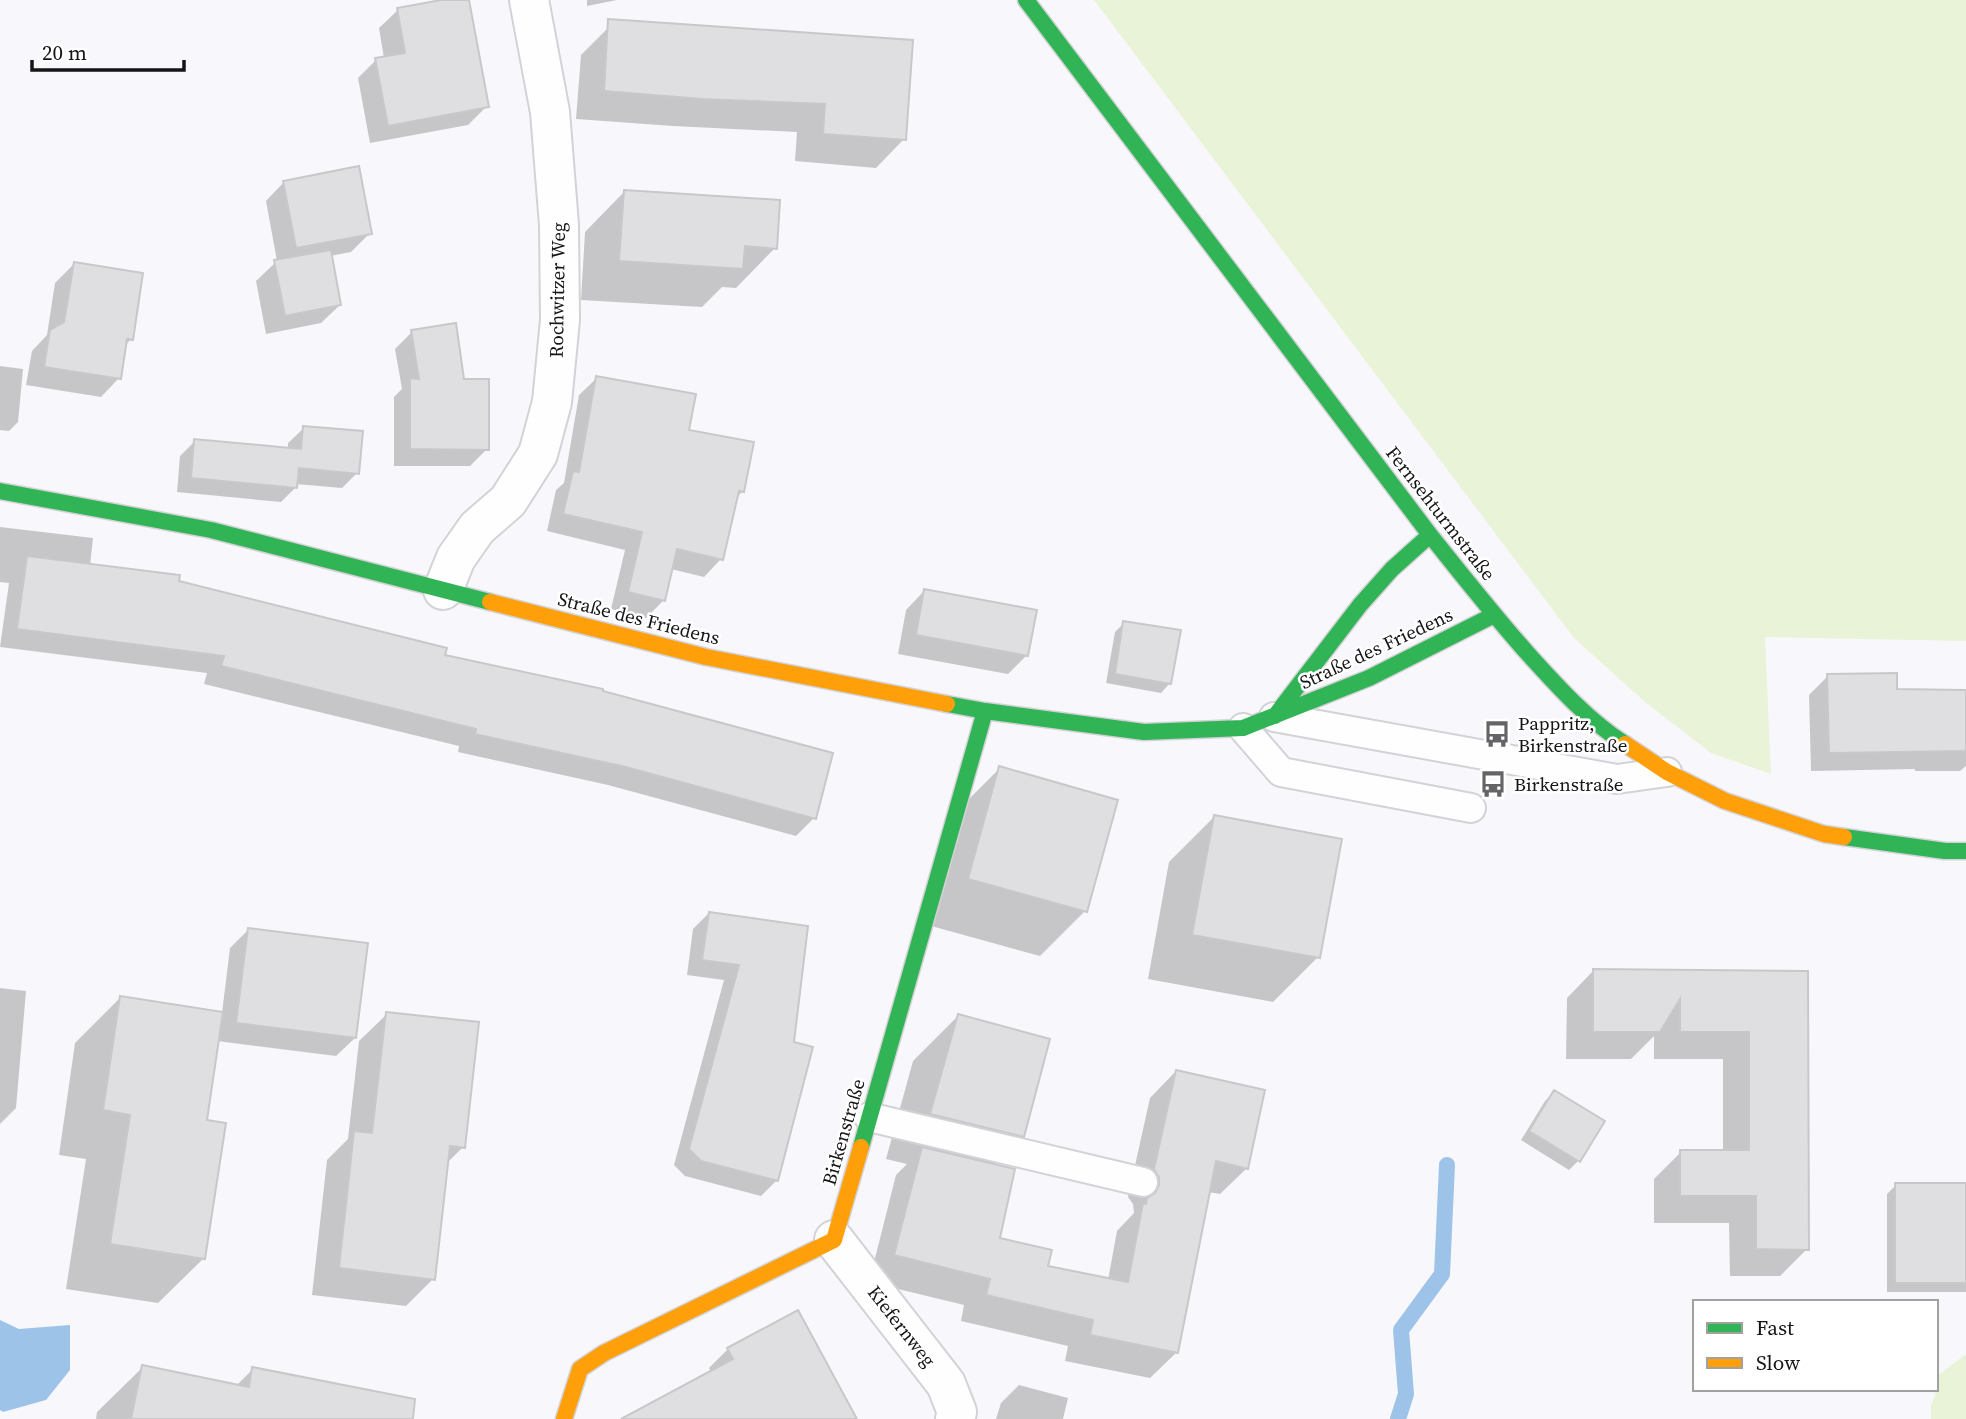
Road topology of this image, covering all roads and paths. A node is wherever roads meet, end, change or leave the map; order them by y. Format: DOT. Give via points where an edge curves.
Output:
graph roads {
  1 [pos="529,0"];
  2 [pos="1026,0"];
  3 [pos="0,491"];
  4 [pos="1430,535"];
  5 [pos="443,590"];
  6 [pos="1494,615"];
  7 [pos="985,711"];
  8 [pos="1274,717"];
  9 [pos="1243,729"];
  10 [pos="1667,772"];
  11 [pos="1471,808"];
  12 [pos="1966,851"];
  13 [pos="869,1117"];
  14 [pos="1143,1182"];
  15 [pos="834,1240"];
  16 [pos="564,1419"];
  17 [pos="955,1419"];
  1 -- 5 [label="street, Rochwitzer Weg" via="550,113 559,225 560,320 552,402 538,454 508,501 477,528 456,558"];
  2 -- 4 [label="street, Fernsehturmstraße"];
  3 -- 5 [label="street, Straße des Friedens" via="211,530"];
  4 -- 6 [label="street, Fernsehturmstraße"];
  4 -- 8 [label="street, Straße des Friedens" via="1360,605"];
  5 -- 7 [label="street, Straße des Friedens" via="706,657"];
  6 -- 8 [label="street, Straße des Friedens" via="1369,678"];
  6 -- 10 [label="street, Fernsehturmstraße" via="1557,686 1608,733"];
  7 -- 9 [label="street, Straße des Friedens" via="1144,732"];
  7 -- 13 [label="street, Birkenstraße"];
  8 -- 9 [label="street, Straße des Friedens"];
  8 -- 10 [label="lane" via="1617,779"];
  9 -- 11 [label="lane" via="1281,772"];
  10 -- 12 [label="street, Fernsehturmstraße" via="1725,801 1824,834"];
  13 -- 14 [label="lane"];
  13 -- 15 [label="street, Birkenstraße"];
  15 -- 16 [label="street" via="604,1353 580,1369"];
  15 -- 17 [label="street, Kiefernweg" via="946,1384 957,1412"];
}
